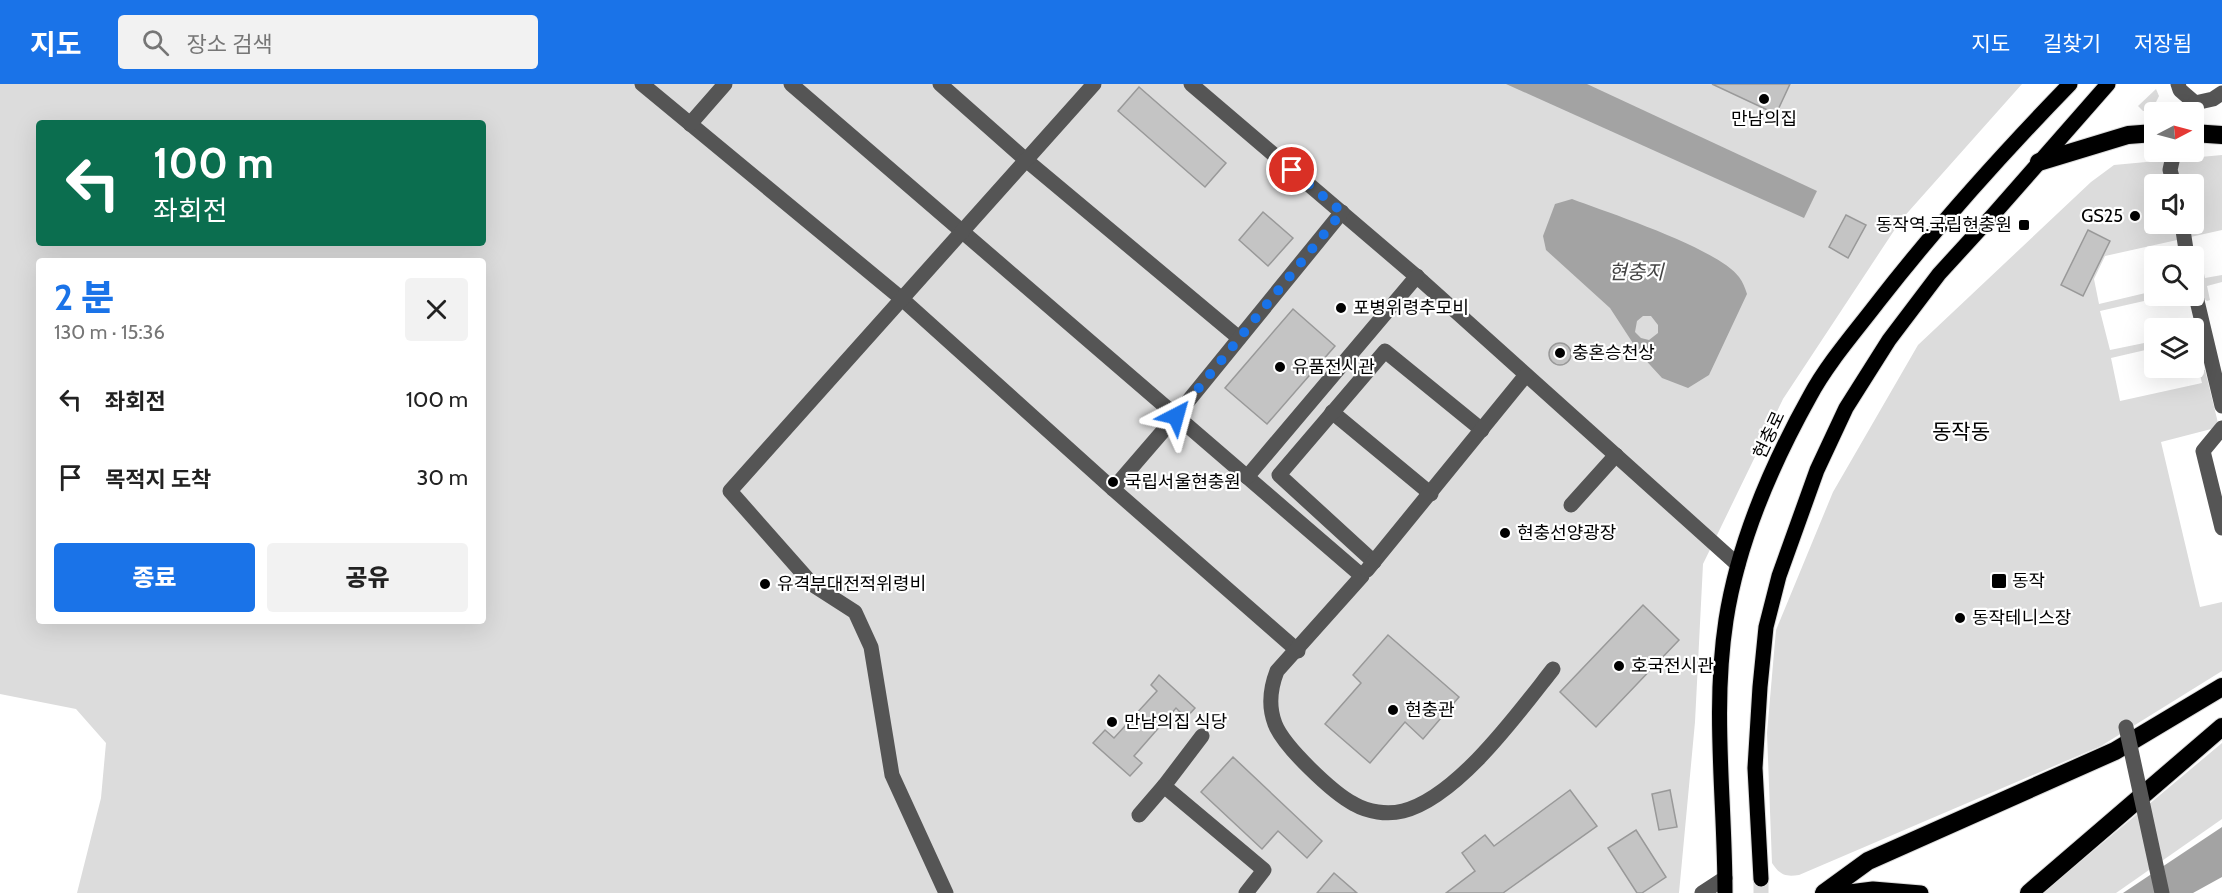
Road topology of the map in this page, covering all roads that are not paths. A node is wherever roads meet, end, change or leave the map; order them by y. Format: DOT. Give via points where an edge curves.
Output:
graph roads {
  1 [pos="642,84"];
  2 [pos="725,84"];
  3 [pos="790,84"];
  4 [pos="940,84"];
  5 [pos="1094,84"];
  6 [pos="1191,84"];
  7 [pos="2070,84"];
  8 [pos="2108,84"];
  9 [pos="2178,84"];
  10 [pos="2222,93"];
  11 [pos="2188,102"];
  12 [pos="2204,103"];
  13 [pos="690,124"];
  14 [pos="2144,134"];
  15 [pos="2204,134"];
  16 [pos="2222,135"];
  17 [pos="1026,160"];
  18 [pos="2039,162"];
  19 [pos="1342,212"];
  20 [pos="962,232"];
  21 [pos="1417,276"];
  22 [pos="902,299"];
  23 [pos="2198,306"];
  24 [pos="1239,338"];
  25 [pos="1526,375"];
  26 [pos="2222,406"];
  27 [pos="1332,412"];
  28 [pos="1176,416"];
  29 [pos="2222,429"];
  30 [pos="1482,430"];
  31 [pos="1616,455"];
  32 [pos="1247,477"];
  33 [pos="1113,489"];
  34 [pos="1431,494"];
  35 [pos="1571,505"];
  36 [pos="2222,528"];
  37 [pos="1374,562"];
  38 [pos="1738,565"];
  39 [pos="1362,576"];
  40 [pos="1298,651"];
  41 [pos="1553,669"];
  42 [pos="2222,687"];
  43 [pos="2126,727"];
  44 [pos="2222,728"];
  45 [pos="1202,736"];
  46 [pos="1164,786"];
  47 [pos="1139,816"];
  48 [pos="1761,879"];
  49 [pos="1725,885"];
  50 [pos="946,893"];
  51 [pos="1245,893"];
  52 [pos="1702,893"];
  53 [pos="1824,893"];
  54 [pos="1841,893"];
  55 [pos="1921,893"];
  56 [pos="2029,893"];
  57 [pos="2162,893"];
  1 -- 13 [label="street"];
  2 -- 13 [label="street"];
  3 -- 20 [label="street"];
  4 -- 17 [label="street"];
  5 -- 17 [label="street"];
  6 -- 19 [label="street"];
  7 -- 38 [label="main road, 현충로" via="1991,166 1915,254 1816,385 1779,458"];
  8 -- 18 [label="main road"];
  9 -- 11 [label="street"];
  10 -- 12 [label="street"];
  13 -- 22 [label="street"];
  14 -- 18 [label="highway"];
  15 -- 16 [label="highway"];
  17 -- 20 [label="street"];
  17 -- 24 [label="street"];
  18 -- 48 [label="main road" via="1939,274 1889,340 1846,408 1817,470 1779,576 1766,627 1755,768"];
  19 -- 21 [label="street"];
  19 -- 24 [label="street"];
  20 -- 22 [label="street"];
  20 -- 28 [label="street"];
  21 -- 25 [label="street"];
  21 -- 32 [label="street"];
  22 -- 33 [label="street"];
  22 -- 50 [label="street" via="730,491 813,585 855,612 871,647 892,775"];
  23 -- 26 [label="street"];
  24 -- 28 [label="street"];
  25 -- 30 [label="street"];
  25 -- 31 [label="street"];
  27 -- 30 [label="street" via="1385,351"];
  27 -- 34 [label="street"];
  27 -- 37 [label="street" via="1279,475"];
  28 -- 32 [label="street"];
  28 -- 33 [label="street"];
  29 -- 36 [label="street" via="2203,451"];
  30 -- 34 [label="street"];
  31 -- 35 [label="street"];
  31 -- 38 [label="street"];
  32 -- 39 [label="street"];
  33 -- 40 [label="street"];
  34 -- 37 [label="street"];
  37 -- 39 [label="street"];
  38 -- 49 [label="main road, 현충로" via="1726,620 1720,679"];
  39 -- 40 [label="street"];
  40 -- 41 [label="street" via="1277,672 1270,688 1275,724 1287,745 1352,804 1387,813 1422,803 1456,779 1495,742"];
  42 -- 53 [label="highway" via="2115,751 1868,861"];
  43 -- 57 [label="street, bridge"];
  44 -- 56 [label="highway"];
  45 -- 46 [label="street"];
  46 -- 47 [label="street"];
  46 -- 51 [label="street" via="1264,870"];
  49 -- 52 [label="street"];
  54 -- 55 [label="main road" via="1873,889"];
}
